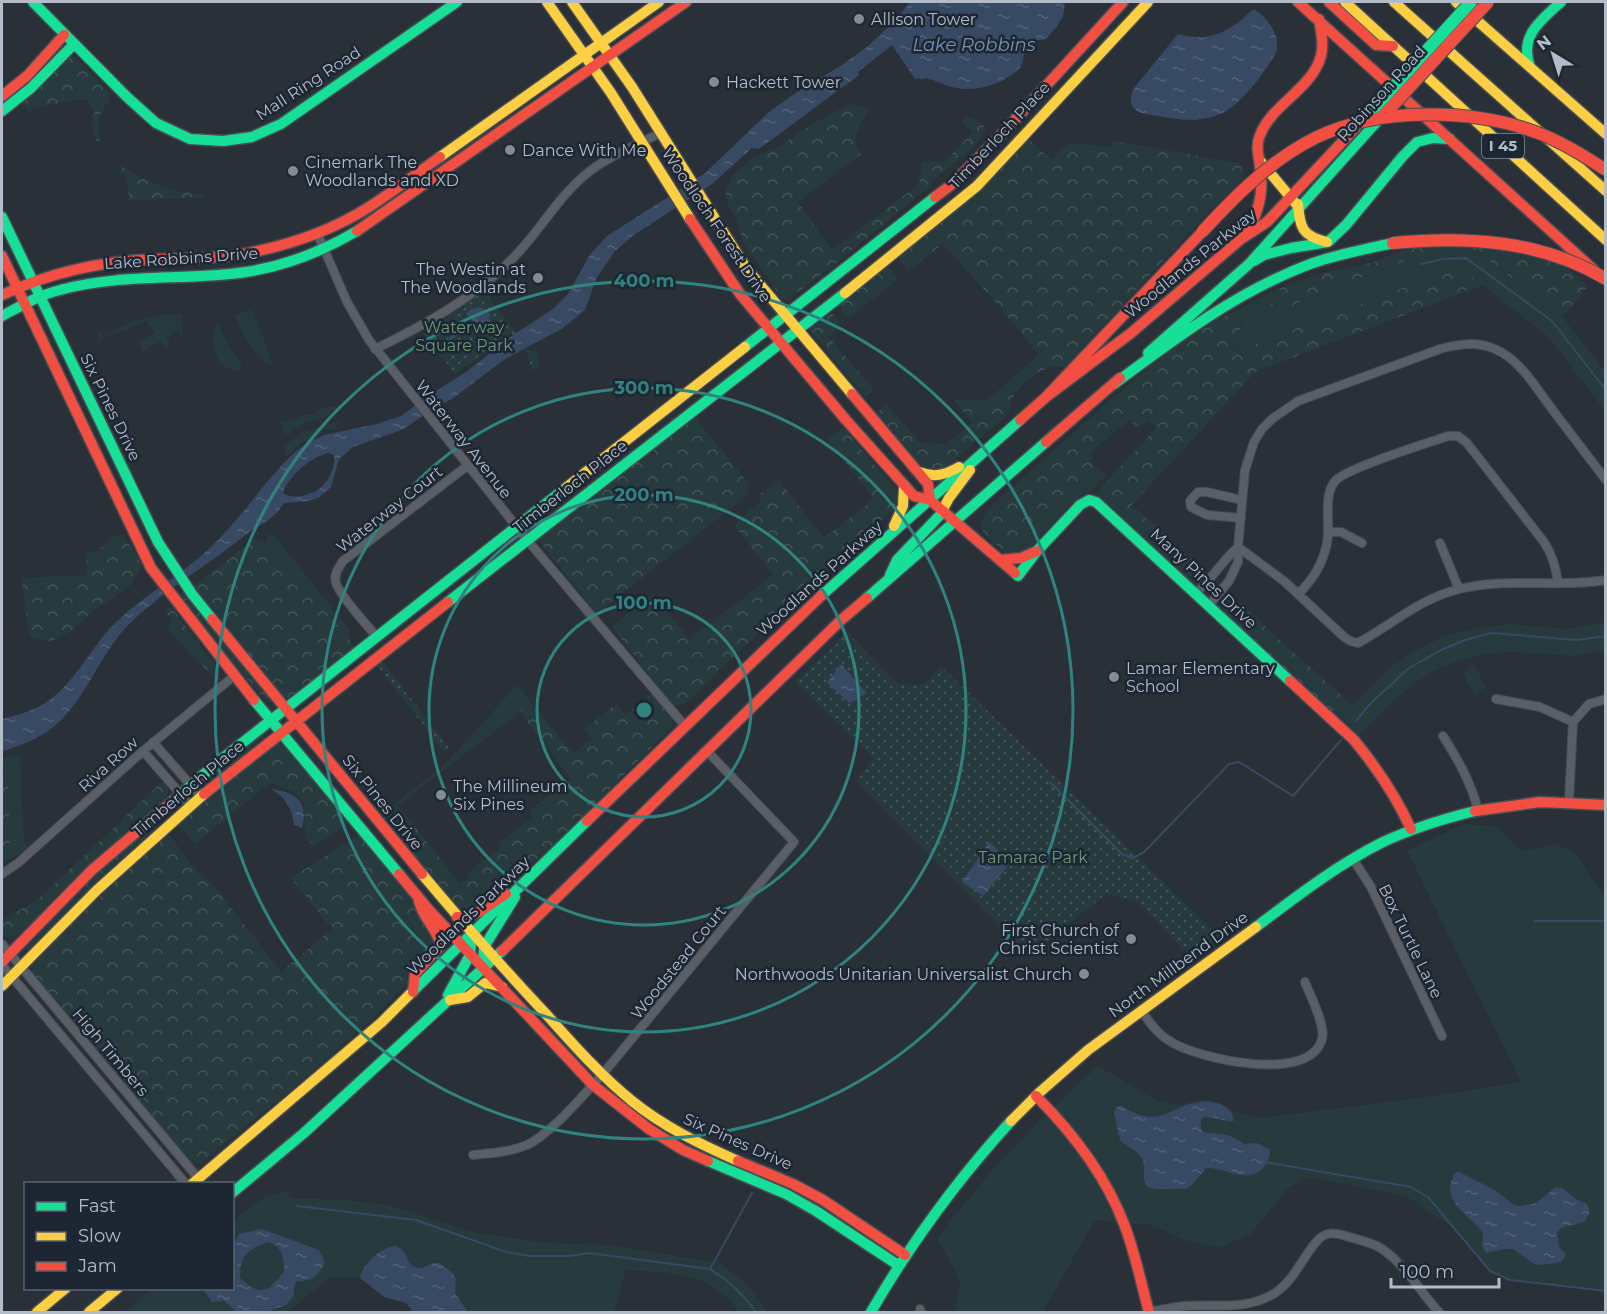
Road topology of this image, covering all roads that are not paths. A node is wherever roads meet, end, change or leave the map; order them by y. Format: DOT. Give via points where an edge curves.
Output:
graph roads {
  1 [pos="33,2"];
  2 [pos="457,2"];
  3 [pos="548,2"];
  4 [pos="572,2"];
  5 [pos="659,2"];
  6 [pos="1123,2"];
  7 [pos="1146,2"];
  8 [pos="1298,2"];
  9 [pos="1329,2"];
  10 [pos="1345,2"];
  11 [pos="1394,2"];
  12 [pos="1456,2"];
  13 [pos="1471,2"];
  14 [pos="1488,2"];
  15 [pos="680,3"];
  16 [pos="1557,5"];
  17 [pos="1318,20"];
  18 [pos="64,35"];
  19 [pos="601,42"];
  20 [pos="74,45"];
  21 [pos="1394,46"];
  22 [pos="584,54"];
  23 [pos="611,55"];
  24 [pos="593,67"];
  25 [pos="1530,67"];
  26 [pos="2,96"];
  27 [pos="2,111"];
  28 [pos="1379,111"];
  29 [pos="660,132"];
  30 [pos="1605,135"];
  31 [pos="1450,139"];
  32 [pos="642,142"];
  33 [pos="1259,160"];
  34 [pos="1605,170"];
  35 [pos="403,182"];
  36 [pos="1605,191"];
  37 [pos="413,195"];
  38 [pos="1295,199"];
  39 [pos="2,217"];
  40 [pos="910,218"];
  41 [pos="921,231"];
  42 [pos="318,235"];
  43 [pos="1241,239"];
  44 [pos="1605,240"];
  45 [pos="1328,242"];
  46 [pos="324,248"];
  47 [pos="2,256"];
  48 [pos="1249,264"];
  49 [pos="1605,279"];
  50 [pos="32,281"];
  51 [pos="16,288"];
  52 [pos="2,295"];
  53 [pos="39,296"];
  54 [pos="23,303"];
  55 [pos="2,316"];
  56 [pos="786,316"];
  57 [pos="769,329"];
  58 [pos="797,330"];
  59 [pos="781,342"];
  60 [pos="375,349"];
  61 [pos="1114,384"];
  62 [pos="1046,397"];
  63 [pos="105,432"];
  64 [pos="89,440"];
  65 [pos="979,457"];
  66 [pos="467,466"];
  67 [pos="918,472"];
  68 [pos="1605,480"];
  69 [pos="904,485"];
  70 [pos="930,500"];
  71 [pos="1242,500"];
  72 [pos="942,512"];
  73 [pos="1241,518"];
  74 [pos="954,522"];
  75 [pos="517,527"];
  76 [pos="1328,532"];
  77 [pos="884,540"];
  78 [pos="528,541"];
  79 [pos="1362,543"];
  80 [pos="1440,543"];
  81 [pos="1238,547"];
  82 [pos="889,579"];
  83 [pos="1605,579"];
  84 [pos="1558,583"];
  85 [pos="1459,589"];
  86 [pos="1196,593"];
  87 [pos="1298,594"];
  88 [pos="1209,605"];
  89 [pos="376,636"];
  90 [pos="234,676"];
  91 [pos="1496,699"];
  92 [pos="1605,699"];
  93 [pos="286,708"];
  94 [pos="272,720"];
  95 [pos="296,721"];
  96 [pos="1573,722"];
  97 [pos="685,726"];
  98 [pos="281,732"];
  99 [pos="1443,736"];
  100 [pos="153,742"];
  101 [pos="143,751"];
  102 [pos="707,751"];
  103 [pos="185,789"];
  104 [pos="201,797"];
  105 [pos="1569,801"];
  106 [pos="1605,805"];
  107 [pos="190,806"];
  108 [pos="1478,810"];
  109 [pos="157,813"];
  110 [pos="373,817"];
  111 [pos="168,825"];
  112 [pos="360,826"];
  113 [pos="1412,829"];
  114 [pos="1353,859"];
  115 [pos="2,874"];
  116 [pos="520,887"];
  117 [pos="418,897"];
  118 [pos="457,917"];
  119 [pos="472,934"];
  120 [pos="460,945"];
  121 [pos="484,947"];
  122 [pos="470,955"];
  123 [pos="4,956"];
  124 [pos="495,958"];
  125 [pos="22,966"];
  126 [pos="483,968"];
  127 [pos="12,975"];
  128 [pos="1305,982"];
  129 [pos="2,986"];
  130 [pos="502,987"];
  131 [pos="413,992"];
  132 [pos="444,1005"];
  133 [pos="1141,1010"];
  134 [pos="1442,1036"];
  135 [pos="602,1076"];
  136 [pos="593,1085"];
  137 [pos="1036,1096"];
  138 [pos="473,1155"];
  139 [pos="195,1181"];
  140 [pos="184,1182"];
  141 [pos="234,1191"];
  142 [pos="806,1198"];
  143 [pos="902,1260"];
  144 [pos="64,1290"];
  145 [pos="116,1290"];
  146 [pos="1229,1310"];
  147 [pos="37,1312"];
  148 [pos="89,1312"];
  149 [pos="871,1312"];
  150 [pos="1149,1312"];
  151 [pos="1439,1312"];
  1 -- 18 [label="main road, Mall Ring Road"];
  2 -- 20 [label="main road, Mall Ring Road" via="288,119 252,137 223,141 190,139 156,123"];
  3 -- 22 [label="main road, Woodloch Forest Drive"];
  4 -- 19 [label="main road, Woodloch Forest Drive"];
  5 -- 19 [label="main road, Lake Robbins Drive"];
  6 -- 40 [label="main road, Timberloch Place" via="977,160"];
  7 -- 41 [label="main road, Timberloch Place" via="977,186"];
  8 -- 17 [label="main road"];
  9 -- 21 [label="main road" via="1376,45"];
  10 -- 21 [label="main road, I 45"];
  11 -- 36 [label="main road, I 45"];
  12 -- 25 [label="main road"];
  13 -- 28 [label="main road, bridge"];
  14 -- 28 [label="main road, Robinson Road, bridge"];
  15 -- 23 [label="main road, Lake Robbins Drive"];
  16 -- 25 [label="main road" via="1527,41 1525,51"];
  17 -- 31 [label="main road"];
  17 -- 33 [label="main road" via="1323,33 1318,66 1268,120 1258,139"];
  18 -- 20 [label="main road, Mall Ring Road"];
  18 -- 26 [label="main road" via="27,76"];
  19 -- 22 [label="main road, Lake Robbins Drive"];
  19 -- 23 [label="main road, Woodloch Forest Drive"];
  20 -- 27 [label="main road" via="35,85"];
  21 -- 44 [label="main road, I 45"];
  22 -- 24 [label="main road, Woodloch Forest Drive"];
  22 -- 35 [label="main road, Lake Robbins Drive"];
  23 -- 24 [label="main road, Lake Robbins Drive"];
  23 -- 29 [label="main road, Woodloch Forest Drive"];
  24 -- 32 [label="main road, Woodloch Forest Drive"];
  24 -- 37 [label="main road, Lake Robbins Drive"];
  25 -- 30 [label="main road"];
  28 -- 38 [label="main road, Robinson Road"];
  29 -- 32 [label="street"];
  29 -- 56 [label="main road, Woodloch Forest Drive" via="746,268"];
  31 -- 45 [label="main road" via="1417,142"];
  31 -- 49 [label="main road"];
  32 -- 57 [label="main road, Woodloch Forest Drive" via="736,288"];
  32 -- 60 [label="street" via="584,176 506,266 472,293 418,328"];
  33 -- 38 [label="main road"];
  33 -- 43 [label="main road" via="1261,203"];
  34 -- 62 [label="main road, bridge" via="1565,144 1499,120 1442,115 1378,118 1338,128 1291,152 1246,187"];
  35 -- 37 [label="main road"];
  35 -- 42 [label="main road, Lake Robbins Drive"];
  37 -- 46 [label="main road, Lake Robbins Drive" via="363,229"];
  38 -- 43 [label="main road, Woodlands Parkway"];
  38 -- 45 [label="main road" via="1299,223 1307,236"];
  38 -- 48 [label="main road, Woodlands Parkway"];
  39 -- 50 [label="main road, Six Pines Drive"];
  40 -- 41 [label="main road"];
  40 -- 56 [label="main road, Timberloch Place"];
  41 -- 58 [label="main road, Timberloch Place"];
  42 -- 46 [label="street, Waterway Avenue"];
  42 -- 50 [label="main road, Lake Robbins Drive" via="237,255 110,262"];
  43 -- 62 [label="main road, Woodlands Parkway" via="1131,333"];
  45 -- 48 [label="main road" via="1264,255"];
  46 -- 53 [label="main road, Lake Robbins Drive" via="281,264 243,272 102,280"];
  46 -- 60 [label="street, Waterway Avenue" via="347,302"];
  47 -- 51 [label="main road, Six Pines Drive"];
  48 -- 61 [label="main road, Woodlands Parkway"];
  49 -- 61 [label="main road, bridge" via="1560,258 1494,241 1437,238 1353,251 1313,263 1252,290"];
  50 -- 51 [label="main road, Lake Robbins Drive"];
  50 -- 53 [label="main road, Six Pines Drive"];
  51 -- 52 [label="main road, Lake Robbins Drive"];
  51 -- 54 [label="main road, Six Pines Drive"];
  53 -- 54 [label="main road, Lake Robbins Drive"];
  53 -- 63 [label="main road, Six Pines Drive"];
  54 -- 55 [label="main road, Lake Robbins Drive"];
  54 -- 64 [label="main road, Six Pines Drive"];
  56 -- 57 [label="main road, Timberloch Place"];
  56 -- 58 [label="main road, Woodloch Forest Drive"];
  57 -- 59 [label="main road, Woodloch Forest Drive"];
  57 -- 75 [label="main road, Timberloch Place"];
  58 -- 59 [label="main road, Timberloch Place"];
  58 -- 67 [label="main road, Woodloch Forest Drive"];
  59 -- 69 [label="main road, Woodloch Forest Drive"];
  59 -- 78 [label="main road, Timberloch Place"];
  60 -- 66 [label="street, Waterway Avenue"];
  61 -- 74 [label="main road, Woodlands Parkway"];
  62 -- 65 [label="main road, Woodlands Parkway"];
  63 -- 64 [label="main road"];
  63 -- 93 [label="main road, Six Pines Drive" via="167,558"];
  64 -- 90 [label="main road, Six Pines Drive" via="152,568"];
  65 -- 67 [label="main road" via="943,475 929,477"];
  65 -- 70 [label="main road, Woodlands Parkway"];
  65 -- 72 [label="main road"];
  66 -- 75 [label="street, Waterway Avenue"];
  66 -- 89 [label="street, Waterway Court" via="343,561 336,572 335,582"];
  67 -- 70 [label="main road, Woodloch Forest Drive" via="928,484"];
  68 -- 71 [label="street" via="1533,383 1508,356 1496,349 1459,344 1298,401 1272,419 1248,456"];
  69 -- 70 [label="main road, Woodloch Forest Drive" via="914,496"];
  69 -- 77 [label="main road" via="901,514"];
  70 -- 72 [label="main road, Woodloch Forest Drive"];
  70 -- 77 [label="main road, Woodlands Parkway"];
  71 -- 73 [label="street"];
  71 -- 73 [label="street" via="1198,492 1190,501 1191,507 1207,515"];
  72 -- 74 [label="main road, Woodloch Forest Drive"];
  72 -- 82 [label="main road" via="897,560"];
  73 -- 81 [label="street"];
  74 -- 82 [label="main road, Woodlands Parkway"];
  74 -- 86 [label="main road, Many Pines Drive" via="1000,560 1021,558 1036,551 1080,505 1093,500"];
  75 -- 78 [label="street, Waterway Avenue"];
  75 -- 89 [label="main road, Timberloch Place"];
  76 -- 79 [label="street" via="1341,532"];
  76 -- 84 [label="street" via="1331,487 1338,478 1448,436 1458,436 1550,550"];
  76 -- 87 [label="street" via="1320,566"];
  77 -- 97 [label="main road, Woodlands Parkway"];
  78 -- 95 [label="main road, Timberloch Place"];
  78 -- 97 [label="street, Waterway Avenue"];
  80 -- 85 [label="street"];
  81 -- 86 [label="street"];
  81 -- 87 [label="street"];
  81 -- 88 [label="street" via="1238,562 1229,581"];
  82 -- 102 [label="main road, Woodlands Parkway" via="840,621"];
  83 -- 84 [label="street"];
  84 -- 85 [label="street"];
  85 -- 87 [label="street" via="1408,610 1358,643 1343,636"];
  86 -- 88 [label="main road, Many Pines Drive"];
  88 -- 113 [label="main road, Many Pines Drive" via="1354,740 1380,771"];
  89 -- 93 [label="main road, Timberloch Place"];
  90 -- 94 [label="main road, Six Pines Drive"];
  90 -- 100 [label="street, Riva Row"];
  91 -- 96 [label="street" via="1540,707"];
  92 -- 96 [label="street" via="1589,704"];
  93 -- 94 [label="main road, Timberloch Place"];
  93 -- 95 [label="main road, Six Pines Drive"];
  94 -- 98 [label="main road, Six Pines Drive"];
  94 -- 103 [label="main road, Timberloch Place"];
  95 -- 98 [label="main road, Timberloch Place"];
  95 -- 110 [label="main road, Six Pines Drive"];
  96 -- 105 [label="street"];
  97 -- 116 [label="main road, Woodlands Parkway"];
  98 -- 104 [label="main road, Timberloch Place"];
  98 -- 112 [label="main road, Six Pines Drive"];
  99 -- 108 [label="street" via="1465,772"];
  100 -- 101 [label="street, Riva Row"];
  100 -- 103 [label="street"];
  101 -- 103 [label="street"];
  101 -- 115 [label="street, Riva Row"];
  102 -- 124 [label="main road, Woodlands Parkway"];
  102 -- 135 [label="street, Woodstead Court" via="794,842"];
  103 -- 104 [label="street"];
  103 -- 107 [label="street"];
  103 -- 109 [label="main road, Timberloch Place"];
  104 -- 107 [label="main road, Timberloch Place"];
  105 -- 106 [label="main road, North Millbend Drive"];
  105 -- 108 [label="main road, North Millbend Drive" via="1516,803"];
  107 -- 111 [label="main road, Timberloch Place"];
  108 -- 113 [label="main road, North Millbend Drive"];
  109 -- 111 [label="main road"];
  109 -- 123 [label="main road, Timberloch Place"];
  110 -- 112 [label="main road"];
  110 -- 118 [label="main road, Six Pines Drive"];
  111 -- 125 [label="main road, Timberloch Place"];
  112 -- 117 [label="main road, Six Pines Drive"];
  113 -- 114 [label="main road, North Millbend Drive"];
  114 -- 133 [label="main road, North Millbend Drive"];
  114 -- 134 [label="street, Box Turtle Lane" via="1371,887"];
  116 -- 118 [label="main road" via="497,898 475,916"];
  116 -- 119 [label="main road, Woodlands Parkway"];
  116 -- 121 [label="main road"];
  117 -- 120 [label="main road, Six Pines Drive"];
  117 -- 131 [label="main road" via="418,908 440,937 441,945 416,975"];
  118 -- 119 [label="main road, Six Pines Drive"];
  119 -- 120 [label="main road, Woodlands Parkway"];
  119 -- 121 [label="main road, Six Pines Drive"];
  119 -- 122 [label="main road"];
  120 -- 122 [label="main road, Six Pines Drive"];
  120 -- 131 [label="main road, Woodlands Parkway"];
  121 -- 124 [label="main road, Six Pines Drive"];
  121 -- 126 [label="main road"];
  122 -- 126 [label="main road, Six Pines Drive"];
  122 -- 132 [label="main road"];
  123 -- 125 [label="street, High Timbers"];
  123 -- 127 [label="street, High Timbers"];
  124 -- 126 [label="main road, Woodlands Parkway"];
  124 -- 135 [label="main road, Six Pines Drive"];
  125 -- 127 [label="main road, Timberloch Place"];
  125 -- 139 [label="street, High Timbers"];
  126 -- 130 [label="main road, Six Pines Drive"];
  126 -- 132 [label="main road, Woodlands Parkway"];
  127 -- 129 [label="main road, Timberloch Place"];
  127 -- 140 [label="street, High Timbers"];
  128 -- 133 [label="street" via="1323,1038 1317,1049 1300,1060 1268,1065 1202,1055 1161,1035"];
  130 -- 132 [label="main road" via="485,983 468,997"];
  130 -- 136 [label="main road, Six Pines Drive"];
  131 -- 139 [label="main road, Woodlands Parkway"];
  132 -- 141 [label="main road, Woodlands Parkway"];
  133 -- 137 [label="main road, North Millbend Drive"];
  135 -- 136 [label="street, Woodstead Court"];
  135 -- 142 [label="main road, Six Pines Drive" via="674,1131 779,1176"];
  136 -- 138 [label="street, Woodstead Court" via="537,1140 506,1151"];
  136 -- 142 [label="main road, Six Pines Drive" via="649,1130 683,1150"];
  137 -- 143 [label="main road, North Millbend Drive" via="978,1157"];
  137 -- 150 [label="main road" via="1096,1166 1124,1226"];
  142 -- 143 [label="main road, Six Pines Drive"];
  143 -- 149 [label="main road, North Millbend Drive"];
  144 -- 147 [label="main road"];
  145 -- 148 [label="main road"];
  146 -- 150 [label="street" via="1183,1306"];
  146 -- 151 [label="street" via="1281,1289 1318,1239 1333,1233 1375,1245 1388,1253"];
}
